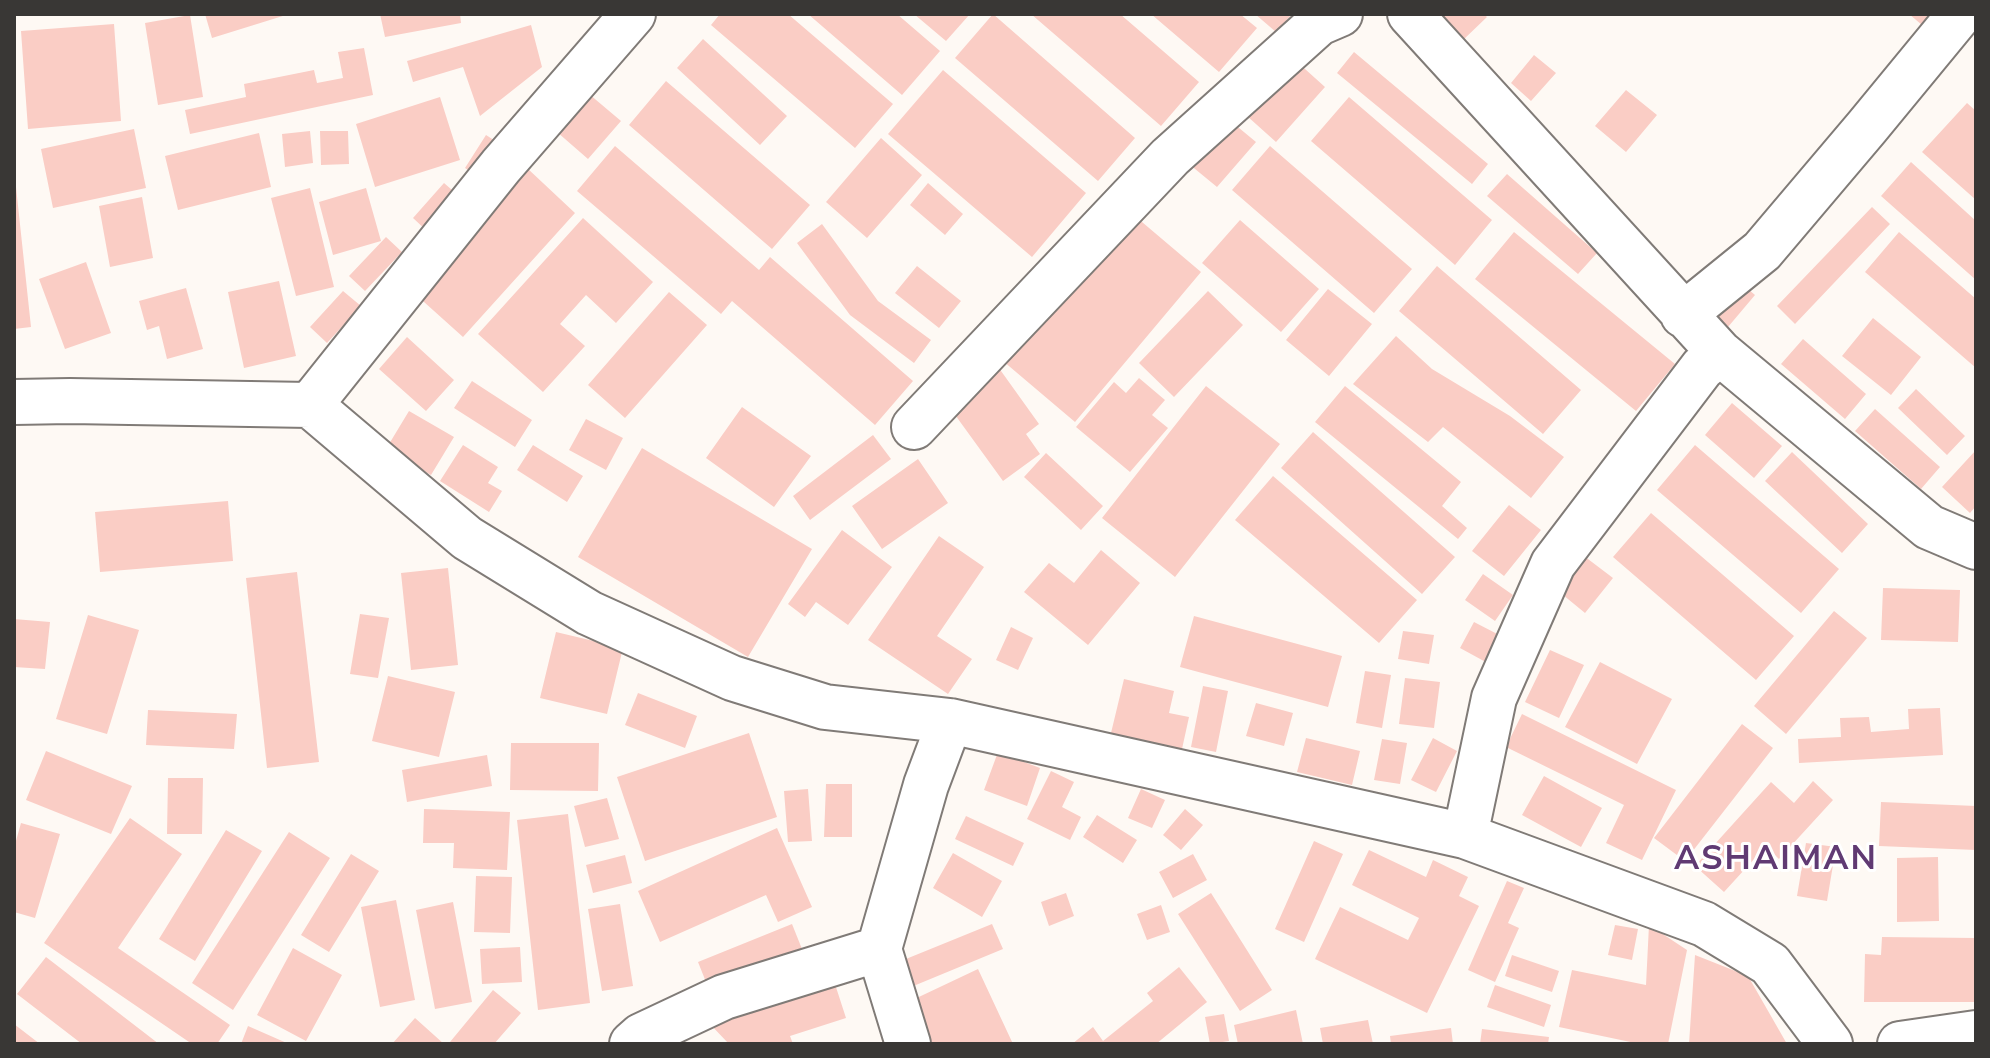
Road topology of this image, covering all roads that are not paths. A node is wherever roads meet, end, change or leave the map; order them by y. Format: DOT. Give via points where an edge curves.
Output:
graph roads {
  1 [pos="633,14"];
  2 [pos="1340,14"];
  3 [pos="1410,14"];
  4 [pos="1960,14"];
  5 [pos="1683,315"];
  6 [pos="1720,353"];
  7 [pos="14,402"];
  8 [pos="310,405"];
  9 [pos="914,427"];
  10 [pos="1976,547"];
  11 [pos="950,721"];
  12 [pos="1465,836"];
  13 [pos="879,949"];
  14 [pos="1976,1033"];
  15 [pos="632,1044"];
  16 [pos="908,1044"];
  17 [pos="1830,1044"];
  18 [pos="1900,1044"];
  1 -- 8 [label="street" via="501,166"];
  2 -- 9 [label="street" via="1319,23 1170,157"];
  3 -- 5 [label="street"];
  4 -- 5 [label="street" via="1762,251"];
  5 -- 6 [label="street"];
  6 -- 10 [label="street" via="1929,527"];
  6 -- 12 [label="street" via="1702,368 1553,564 1494,698"];
  7 -- 8 [label="street"];
  8 -- 11 [label="street" via="467,538 589,613 732,678 825,707"];
  11 -- 12 [label="street"];
  11 -- 13 [label="street"];
  12 -- 17 [label="street" via="1704,924 1770,964"];
  13 -- 15 [label="street" via="724,997"];
  13 -- 16 [label="street"];
  14 -- 18 [label="street"];
}
